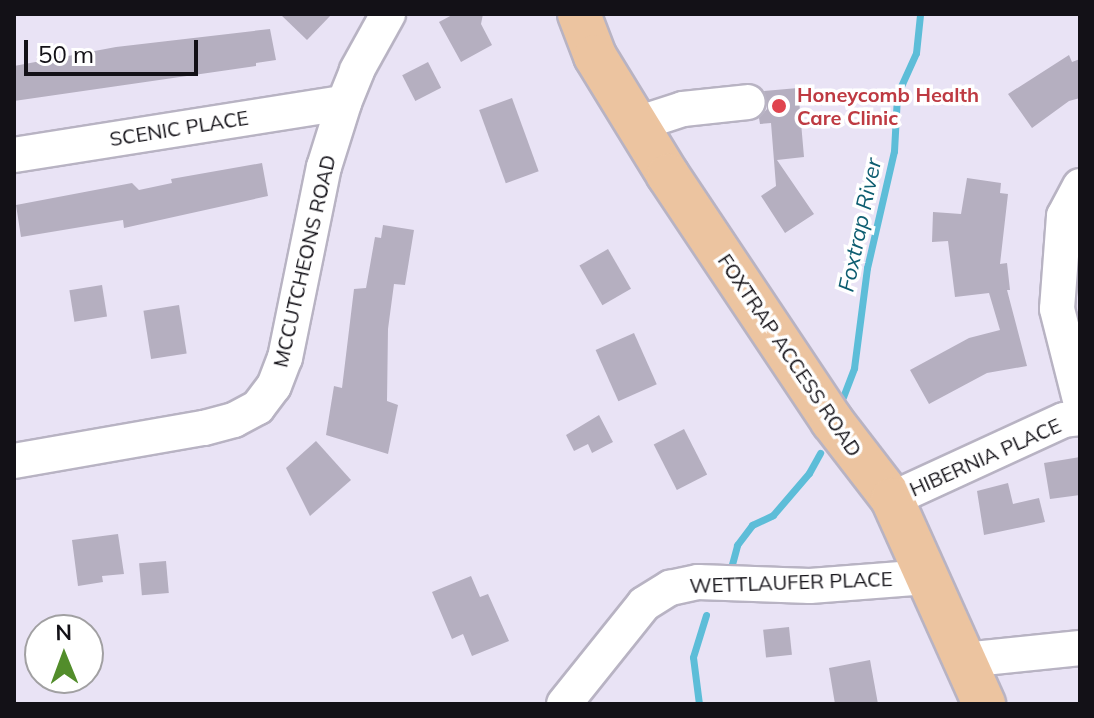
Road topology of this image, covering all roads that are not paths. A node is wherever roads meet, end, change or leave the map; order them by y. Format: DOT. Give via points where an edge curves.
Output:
graph roads {
  1 [pos="388,14"];
  2 [pos="579,14"];
  3 [pos="748,102"];
  4 [pos="344,103"];
  5 [pos="637,124"];
  6 [pos="14,155"];
  7 [pos="1080,186"];
  8 [pos="1080,400"];
  9 [pos="1080,418"];
  10 [pos="14,461"];
  11 [pos="892,499"];
  12 [pos="927,577"];
  13 [pos="1080,648"];
  14 [pos="964,660"];
  15 [pos="564,704"];
  16 [pos="984,704"];
  1 -- 4 [label="street, MCCUTCHEONS ROAD"];
  2 -- 5 [label="main road, FOXTRAP ACCESS ROAD" via="595,56"];
  3 -- 5 [label="street" via="683,109"];
  4 -- 6 [label="street, SCENIC PLACE"];
  4 -- 10 [label="street, MCCUTCHEONS ROAD" via="324,167 285,358 258,407 204,428"];
  5 -- 11 [label="main road, FOXTRAP ACCESS ROAD" via="832,421"];
  7 -- 8 [label="street, HIBERNIA PLACE" via="1064,216 1057,309"];
  9 -- 11 [label="street, HIBERNIA PLACE" via="1064,420"];
  11 -- 12 [label="main road, FOXTRAP ACCESS ROAD"];
  12 -- 14 [label="main road, FOXTRAP ACCESS ROAD"];
  12 -- 15 [label="street, WETTLAUFER PLACE" via="810,586 698,582 670,588 644,604"];
  13 -- 14 [label="street"];
  14 -- 16 [label="main road, FOXTRAP ACCESS ROAD"];
}
